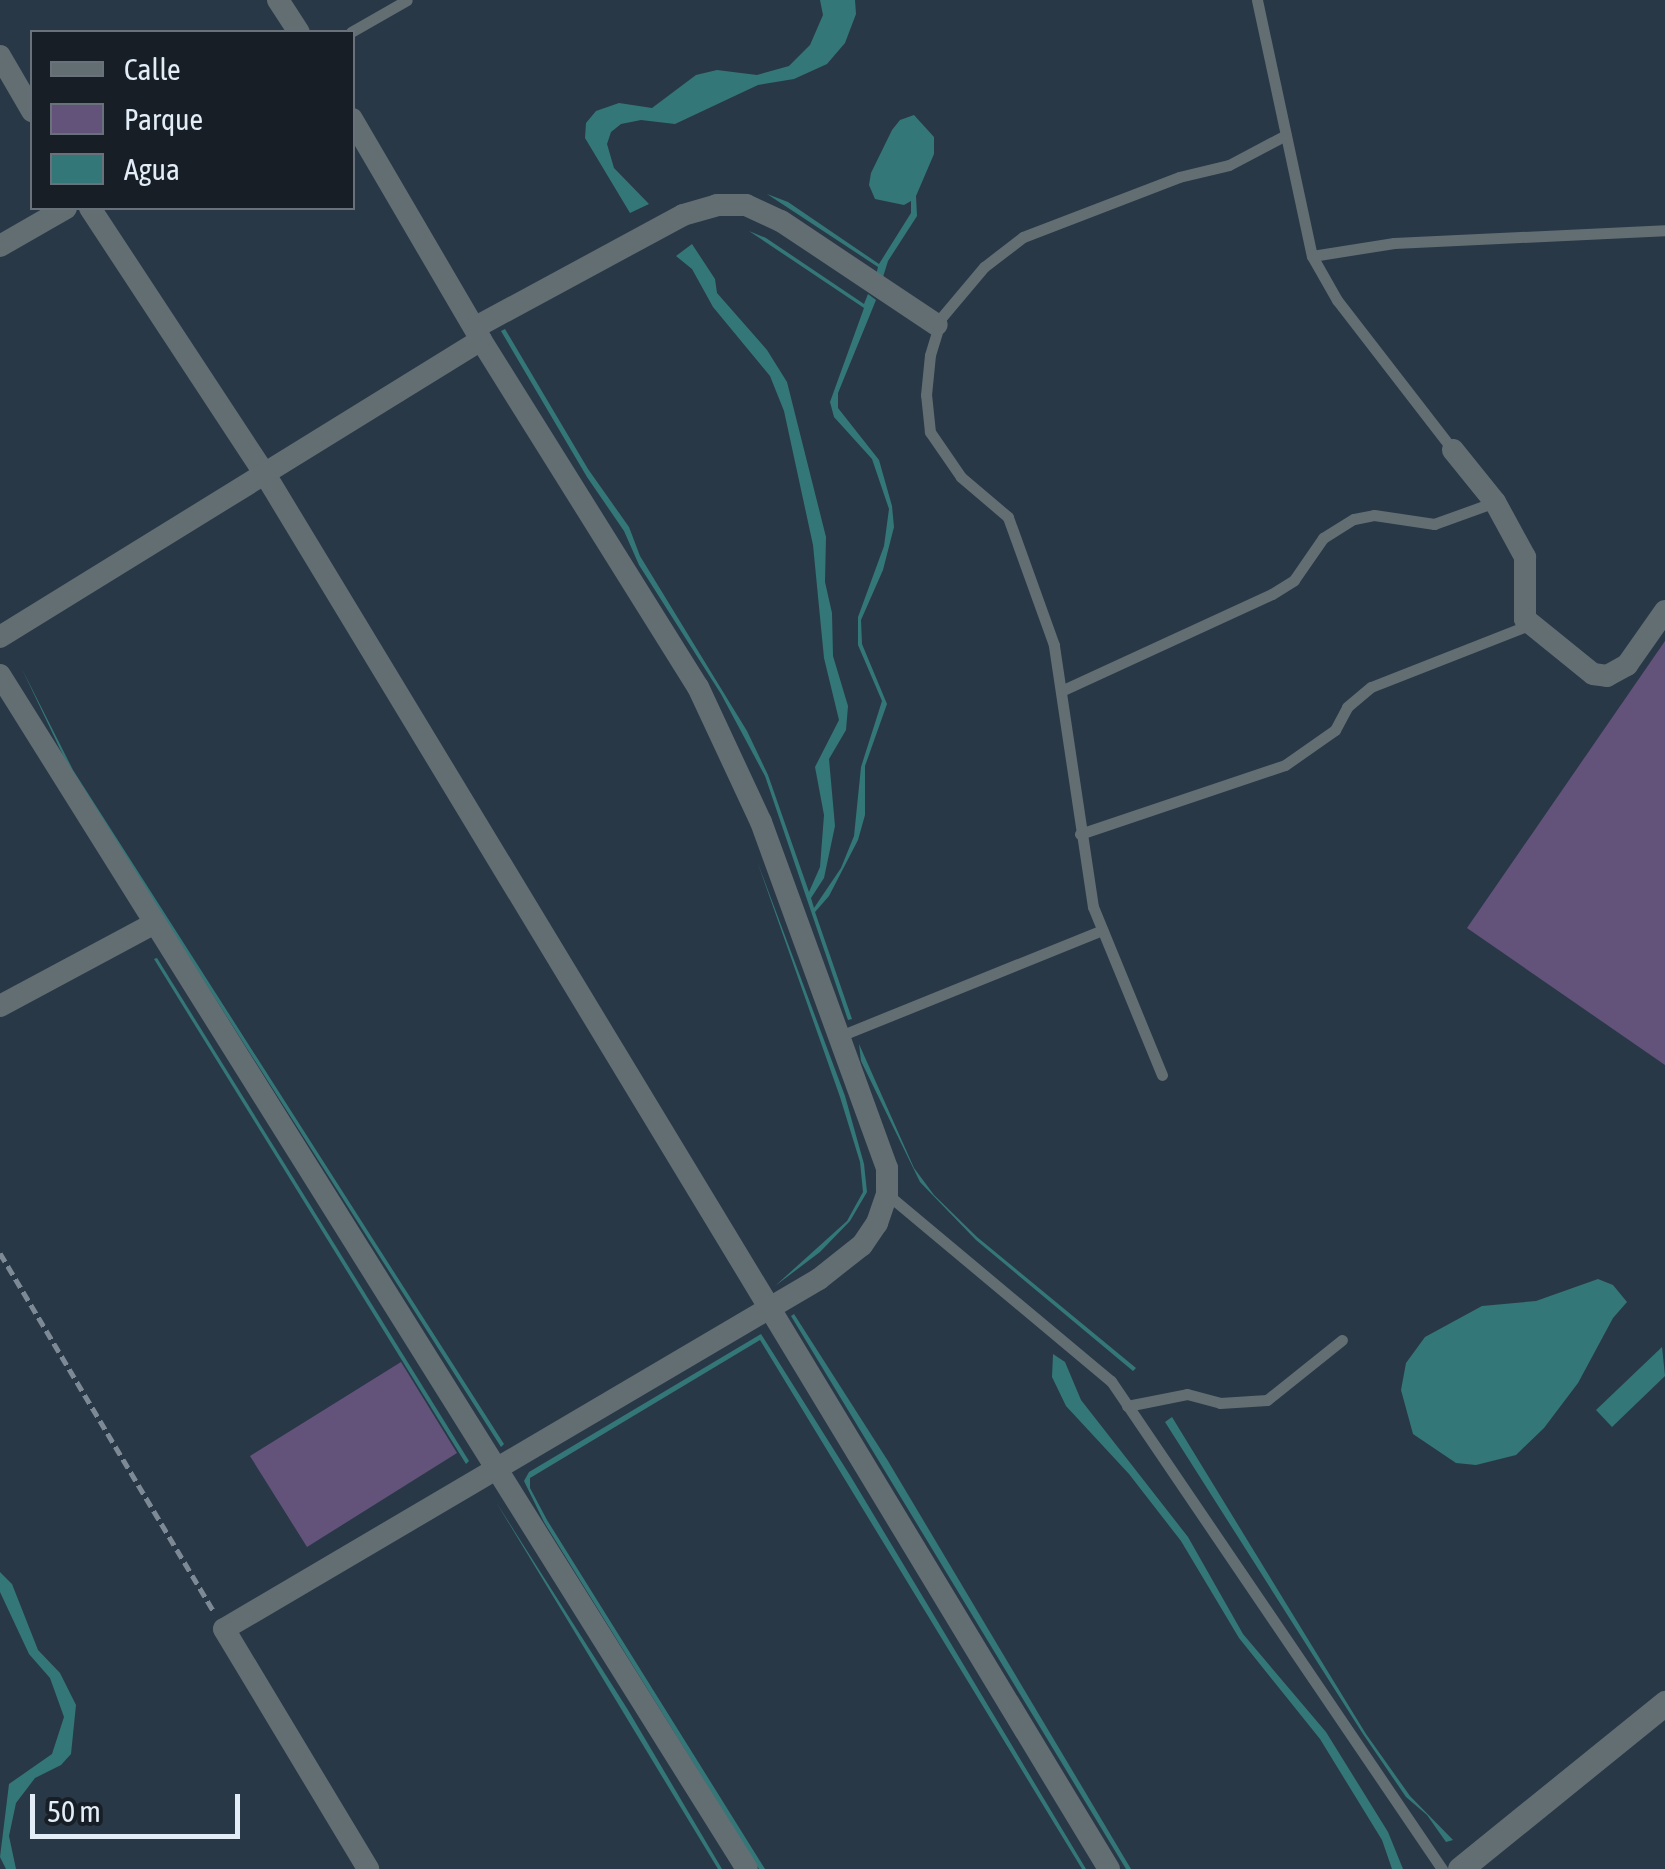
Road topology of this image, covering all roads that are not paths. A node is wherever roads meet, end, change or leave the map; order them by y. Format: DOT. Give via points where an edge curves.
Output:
graph roads {
  1 [pos="278,0"];
  2 [pos="406,0"];
  3 [pos="1256,0"];
  4 [pos="297,30"];
  5 [pos="354,30"];
  6 [pos="0,56"];
  7 [pos="30,108"];
  8 [pos="355,124"];
  9 [pos="1286,135"];
  10 [pos="63,210"];
  11 [pos="91,210"];
  12 [pos="1665,230"];
  13 [pos="0,246"];
  14 [pos="1312,256"];
  15 [pos="937,325"];
  16 [pos="479,334"];
  17 [pos="1453,450"];
  18 [pos="262,472"];
  19 [pos="1495,502"];
  20 [pos="1665,610"];
  21 [pos="1529,625"];
  22 [pos="0,637"];
  23 [pos="0,675"];
  24 [pos="1061,691"];
  25 [pos="1080,834"];
  26 [pos="155,923"];
  27 [pos="1102,930"];
  28 [pos="0,1006"];
  29 [pos="840,1036"];
  30 [pos="1162,1075"];
  31 [pos="887,1194"];
  32 [pos="769,1310"];
  33 [pos="1342,1340"];
  34 [pos="1127,1406"];
  35 [pos="497,1470"];
  36 [pos="1665,1703"];
  37 [pos="368,1869"];
  38 [pos="746,1869"];
  39 [pos="1108,1869"];
  40 [pos="1442,1869"];
  41 [pos="1460,1869"];
  1 -- 4 [label="street"];
  2 -- 5 [label="lane"];
  3 -- 9 [label="lane"];
  6 -- 7 [label="street"];
  8 -- 16 [label="street"];
  9 -- 14 [label="lane"];
  9 -- 15 [label="lane" via="1230,166 1179,177 1023,237 984,267"];
  10 -- 13 [label="street"];
  11 -- 18 [label="street"];
  12 -- 14 [label="lane" via="1394,243"];
  14 -- 17 [label="lane" via="1336,300"];
  15 -- 16 [label="street" via="781,221 746,205 717,205 683,215"];
  15 -- 24 [label="lane" via="926,394 930,432 961,477 1008,517 1054,645"];
  16 -- 18 [label="street"];
  16 -- 29 [label="street" via="698,687 761,822"];
  17 -- 19 [label="street"];
  18 -- 22 [label="street"];
  18 -- 32 [label="street"];
  19 -- 21 [label="street" via="1525,557"];
  19 -- 24 [label="lane" via="1434,524 1354,519 1323,538 1294,580 1272,594"];
  20 -- 21 [label="street" via="1627,665 1606,676 1593,674"];
  21 -- 25 [label="lane" via="1371,687 1347,707 1334,730 1284,764"];
  23 -- 26 [label="street"];
  24 -- 25 [label="lane"];
  25 -- 27 [label="lane"];
  26 -- 28 [label="street"];
  26 -- 35 [label="street"];
  27 -- 29 [label="lane"];
  27 -- 30 [label="lane"];
  29 -- 31 [label="street" via="887,1168"];
  31 -- 32 [label="street" via="862,1244"];
  31 -- 34 [label="lane" via="1111,1382"];
  32 -- 35 [label="street"];
  32 -- 39 [label="street"];
  33 -- 34 [label="lane" via="1266,1400 1220,1403 1187,1394"];
  34 -- 40 [label="lane"];
  35 -- 37 [label="street" via="224,1629"];
  35 -- 38 [label="street"];
  36 -- 41 [label="street"];
}
